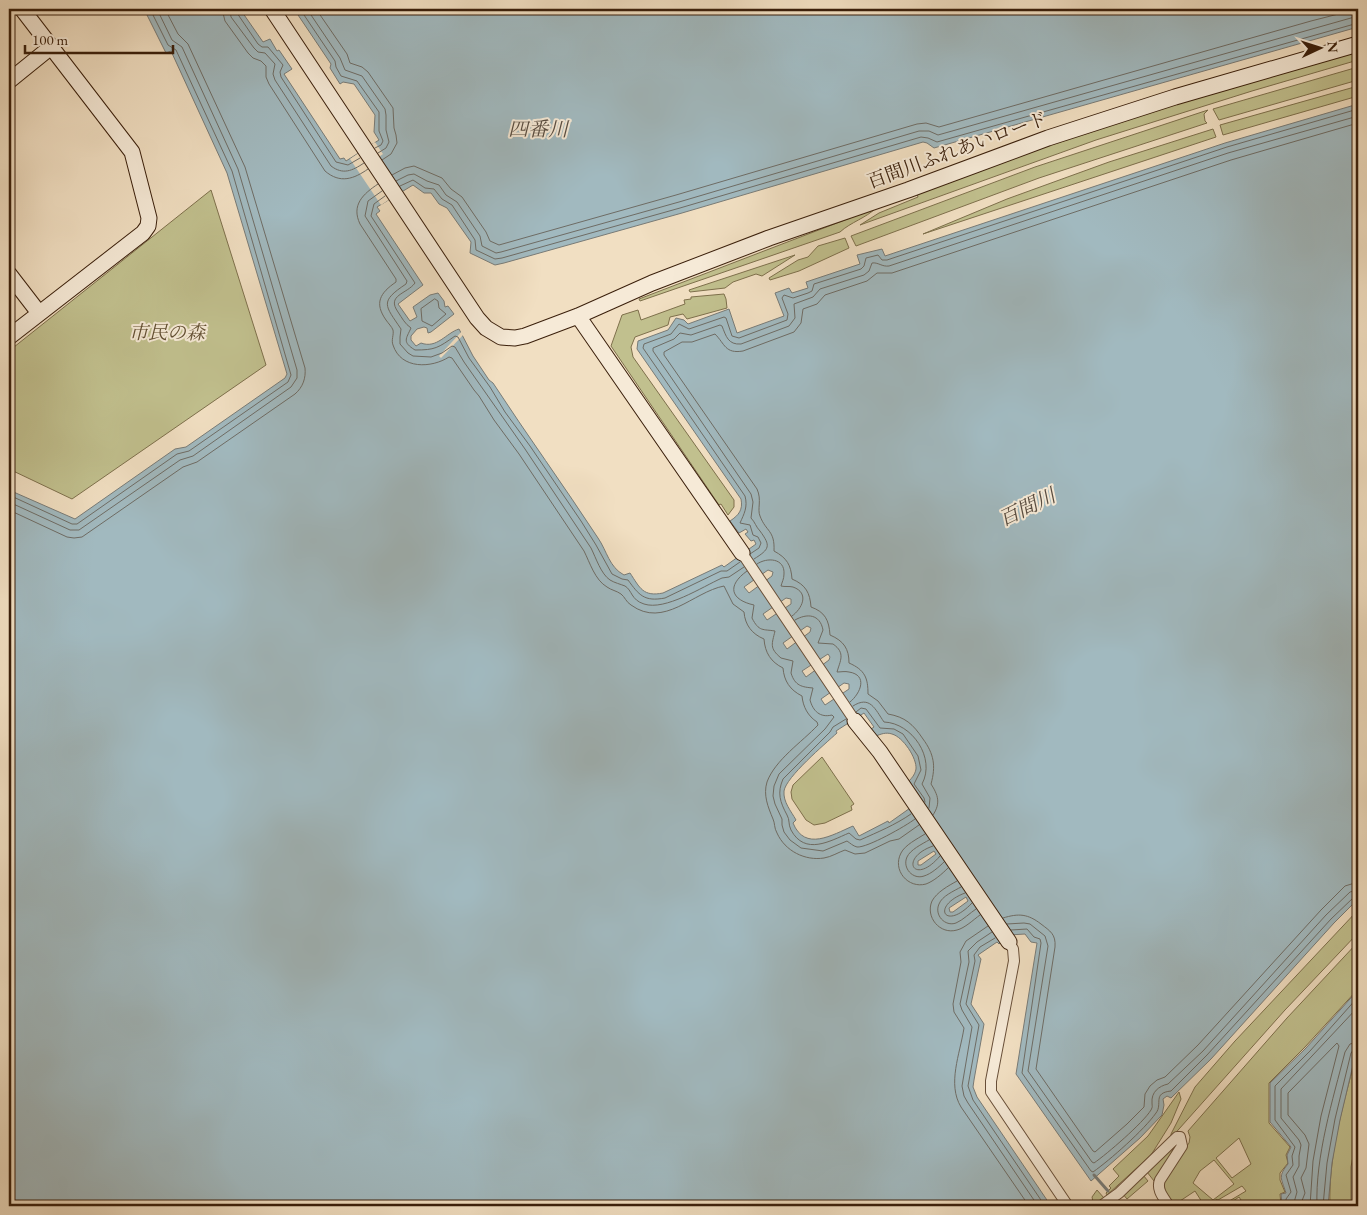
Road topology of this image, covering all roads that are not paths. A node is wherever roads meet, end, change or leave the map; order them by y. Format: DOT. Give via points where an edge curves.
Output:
graph roads {
  1 [pos="22,9"];
  2 [pos="272,9"];
  3 [pos="1358,44"];
  4 [pos="52,47"];
  5 [pos="9,81"];
  6 [pos="9,274"];
  7 [pos="39,313"];
  8 [pos="578,316"];
  9 [pos="9,337"];
  10 [pos="742,553"];
  11 [pos="855,721"];
  12 [pos="1009,942"];
  13 [pos="1068,1206"];
  14 [pos="1101,1206"];
  15 [pos="1169,1206"];
  1 -- 4 [label="street"];
  2 -- 8 [label="street, 百間川ふれあいロード" via="477,318 494,334 509,338 525,336"];
  3 -- 8 [label="street, 百間川ふれあいロード" via="1048,138 769,238 652,283"];
  4 -- 5 [label="street"];
  4 -- 7 [label="street" via="132,152 149,218 143,233"];
  6 -- 7 [label="street"];
  7 -- 9 [label="street"];
  8 -- 10 [label="street"];
  10 -- 11 [label="street"];
  11 -- 12 [label="street" via="873,742"];
  12 -- 13 [label="street" via="1014,961 991,1092"];
  14 -- 15 [label="street" via="1177,1137 1182,1146 1158,1185"];
}
